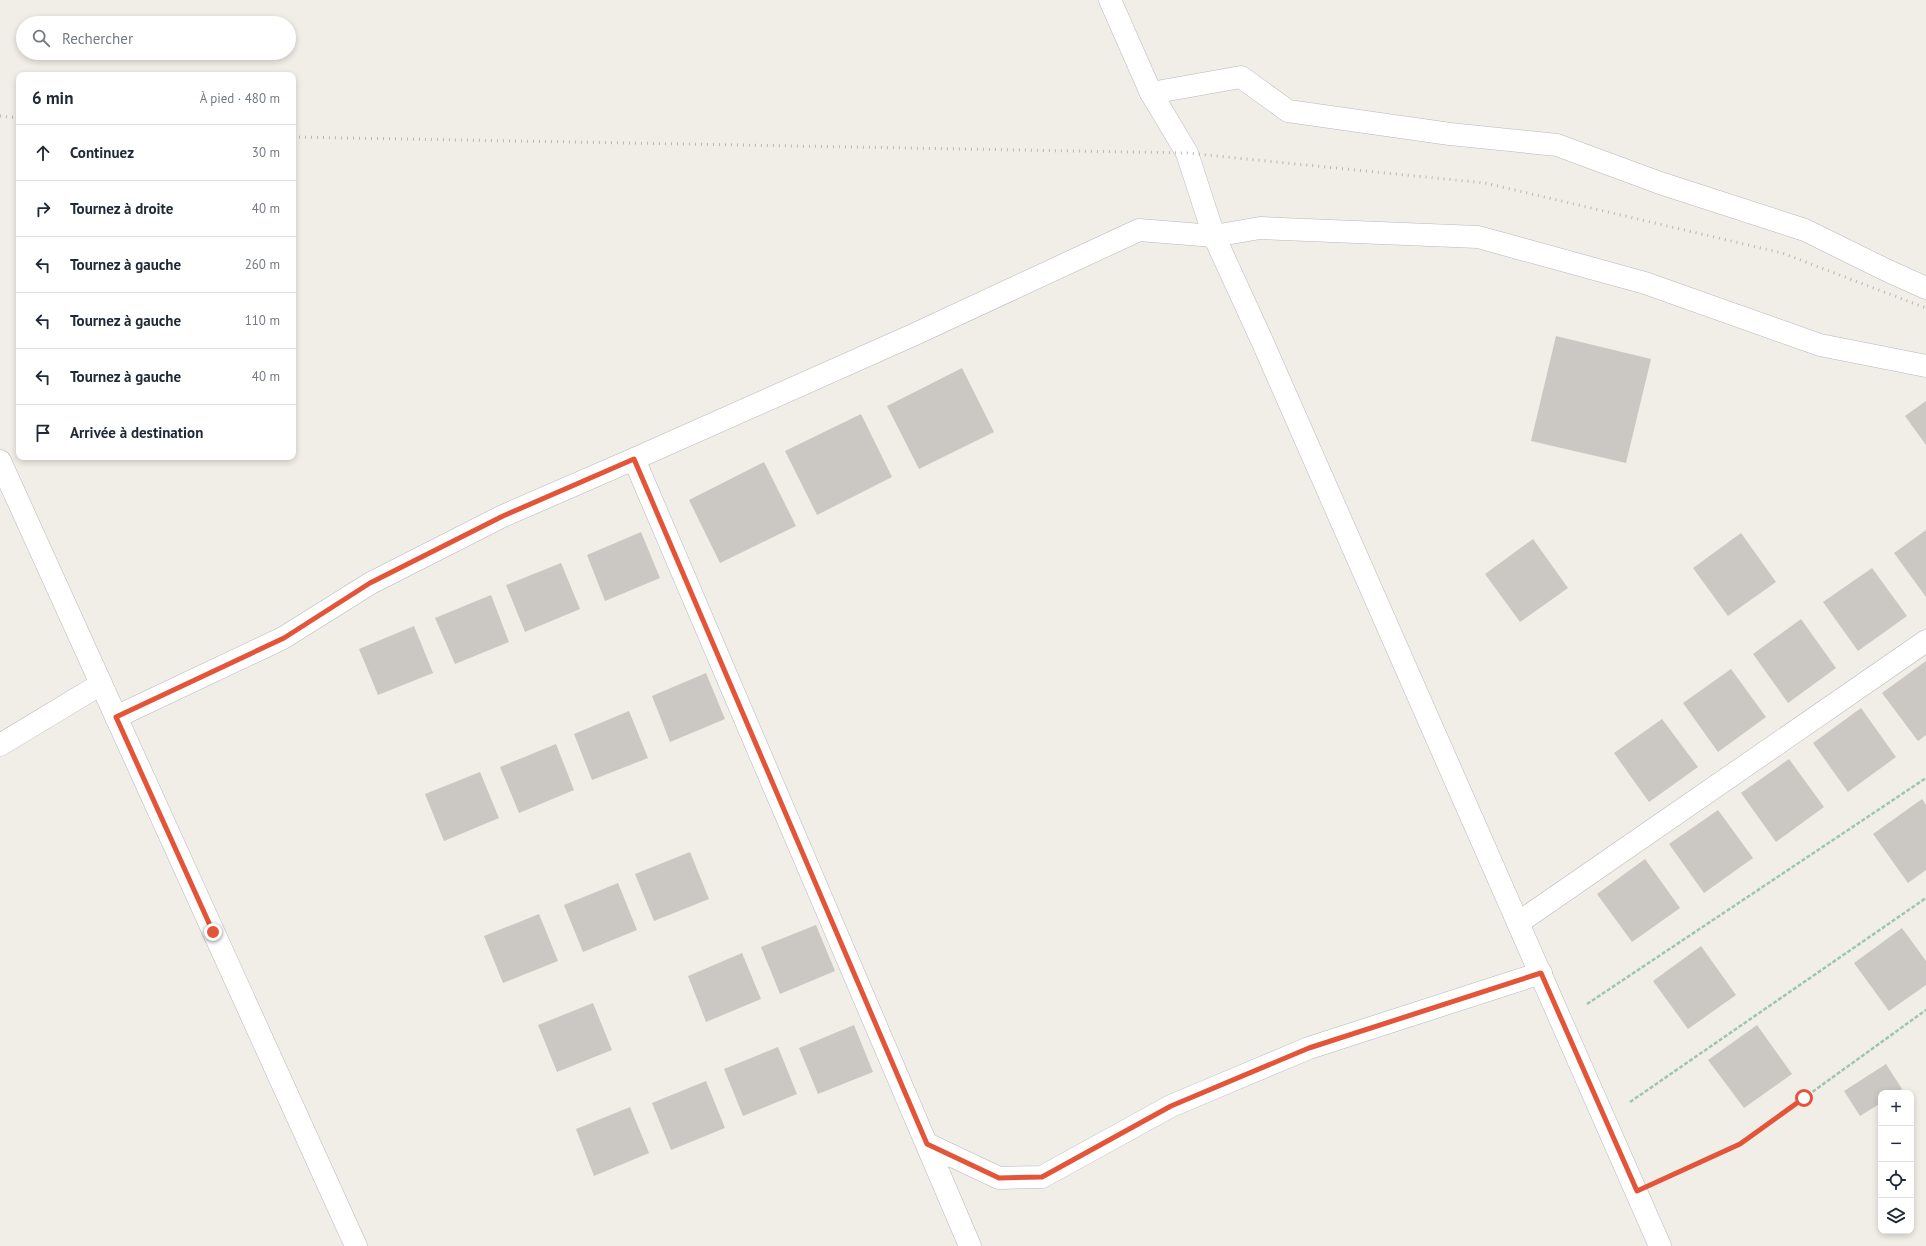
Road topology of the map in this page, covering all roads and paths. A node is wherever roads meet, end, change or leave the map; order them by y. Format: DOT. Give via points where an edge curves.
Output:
graph roads {
  1 [pos="1110,0"];
  2 [pos="1151,93"];
  3 [pos="1214,236"];
  4 [pos="1926,288"];
  5 [pos="1926,366"];
  6 [pos="634,459"];
  7 [pos="0,461"];
  8 [pos="1926,641"];
  9 [pos="101,684"];
  10 [pos="116,717"];
  11 [pos="0,745"];
  12 [pos="1926,778"];
  13 [pos="1926,898"];
  14 [pos="1518,923"];
  15 [pos="1541,973"];
  16 [pos="1926,1010"];
  17 [pos="1562,1021"];
  18 [pos="1605,1119"];
  19 [pos="927,1144"];
  20 [pos="1637,1191"];
  21 [pos="356,1246"];
  22 [pos="970,1246"];
  23 [pos="1660,1246"];
  1 -- 2 [label="street"];
  2 -- 3 [label="street" via="1187,153"];
  2 -- 4 [label="street" via="1241,77 1288,111 1450,134 1557,145 1660,183 1805,230"];
  3 -- 5 [label="street" via="1260,228 1478,237 1645,283 1820,345"];
  3 -- 6 [label="street" via="1139,230 913,335"];
  3 -- 14 [label="street"];
  6 -- 10 [label="street" via="503,516 370,583 284,638"];
  6 -- 19 [label="street"];
  7 -- 9 [label="street"];
  8 -- 14 [label="street"];
  9 -- 10 [label="street"];
  9 -- 11 [label="street"];
  10 -- 21 [label="street"];
  12 -- 17 [label="path"];
  13 -- 18 [label="path"];
  14 -- 15 [label="street"];
  15 -- 17 [label="street"];
  15 -- 19 [label="street" via="1309,1048 1171,1106 1042,1177 999,1178"];
  16 -- 20 [label="path" via="1740,1144"];
  17 -- 18 [label="street"];
  18 -- 20 [label="street"];
  19 -- 22 [label="street"];
  20 -- 23 [label="street"];
}
